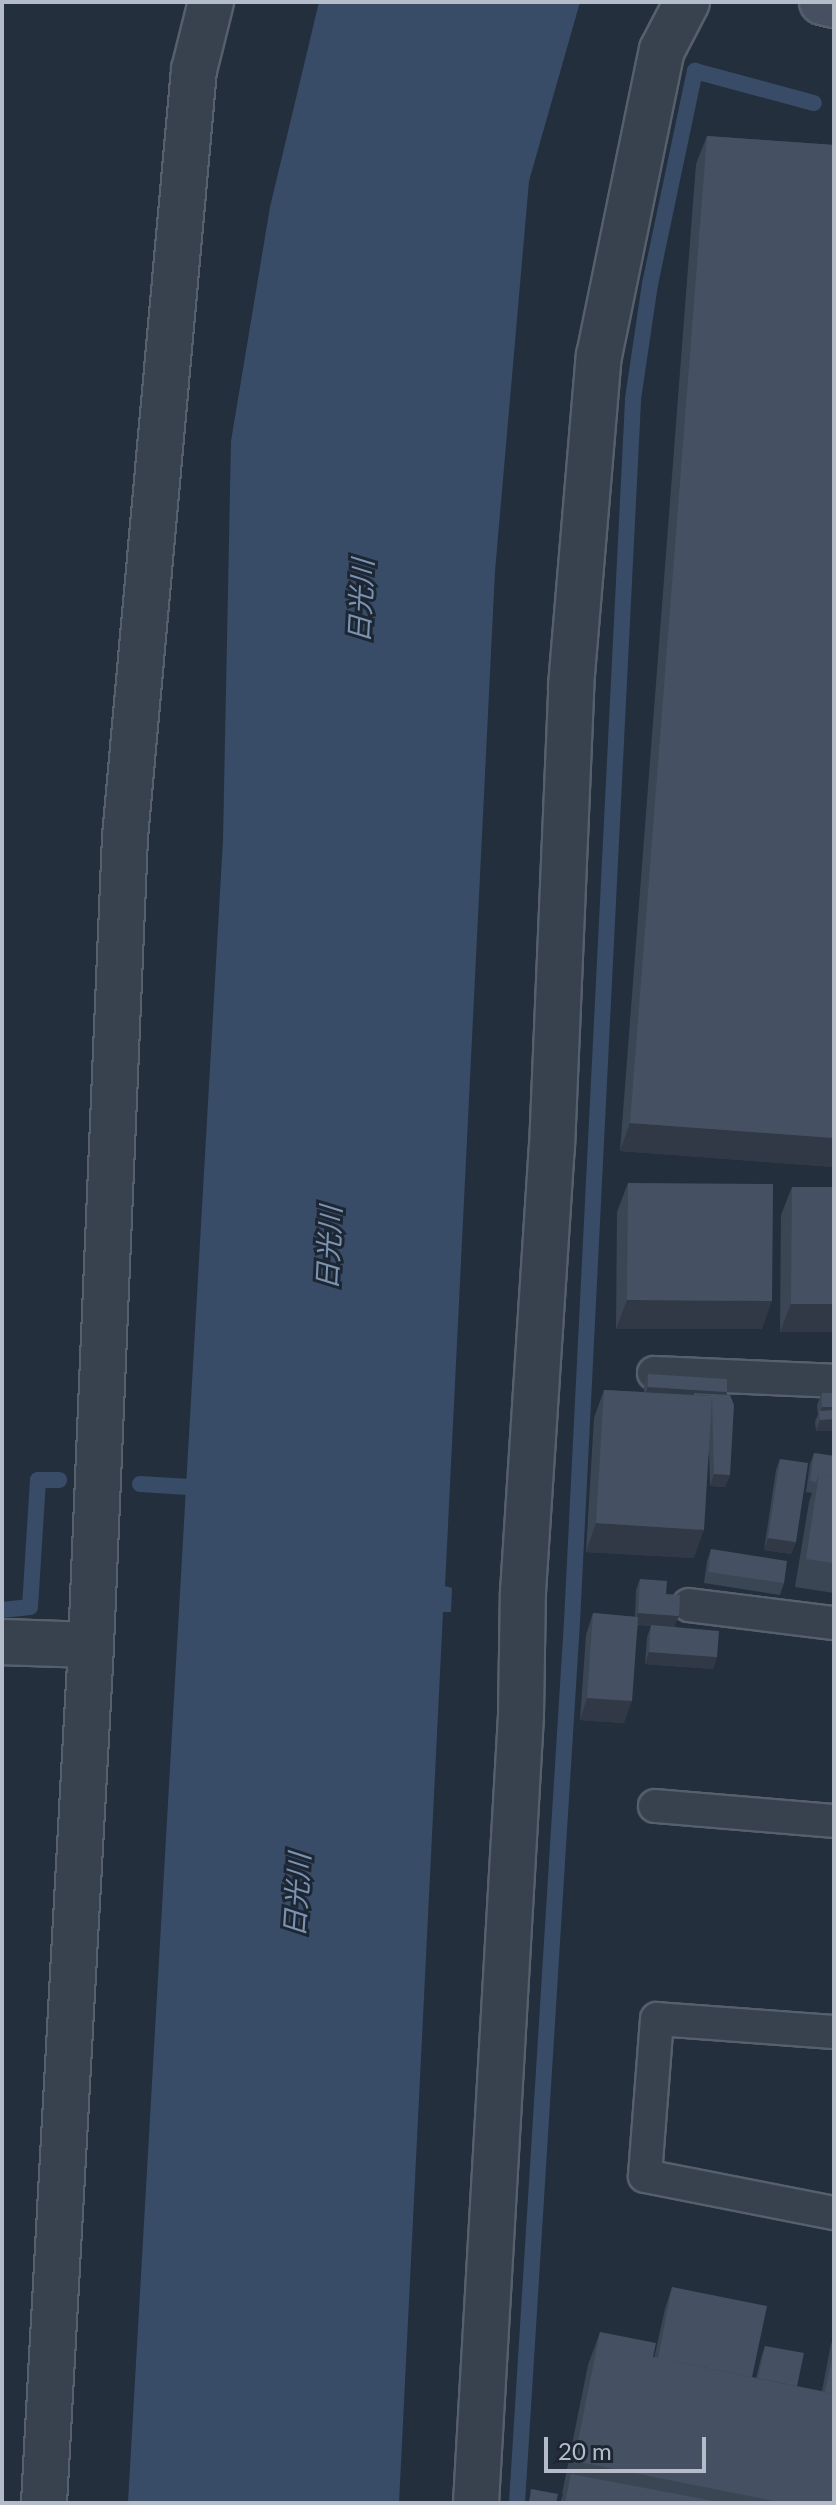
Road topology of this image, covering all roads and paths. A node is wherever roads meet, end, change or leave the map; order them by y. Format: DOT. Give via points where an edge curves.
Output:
graph roads {
  1 [pos="211,2"];
  2 [pos="687,2"];
  3 [pos="822,2"];
  4 [pos="834,5"];
  5 [pos="654,1373"];
  6 [pos="834,1381"];
  7 [pos="689,1605"];
  8 [pos="834,1623"];
  9 [pos="2,1642"];
  10 [pos="91,1645"];
  11 [pos="655,1806"];
  12 [pos="834,1821"];
  13 [pos="834,2032"];
  14 [pos="834,2213"];
  15 [pos="44,2503"];
  16 [pos="476,2503"];
  1 -- 10 [label="street" via="194,70 125,837"];
  2 -- 16 [label="street" via="662,50 599,356 571,686 552,1148 523,1592 521,1715"];
  3 -- 4 [label="main road"];
  5 -- 6 [label="lane"];
  7 -- 8 [label="lane"];
  9 -- 10 [label="street"];
  10 -- 15 [label="street"];
  11 -- 12 [label="lane"];
  13 -- 14 [label="lane" via="657,2019 645,2176"];
}
